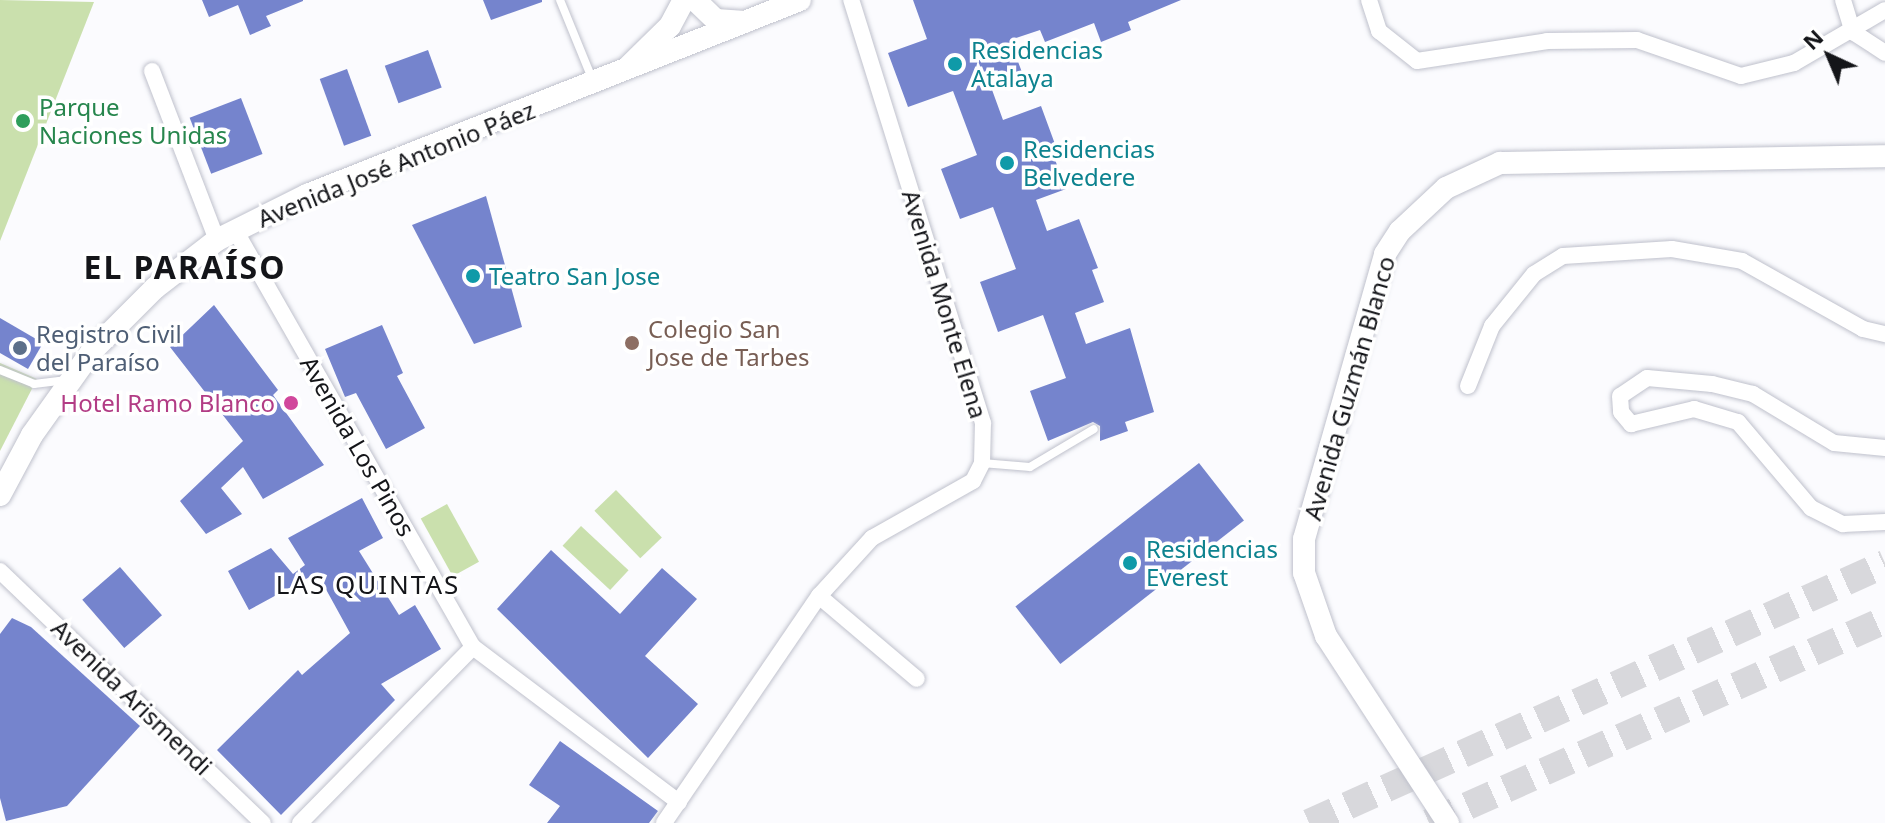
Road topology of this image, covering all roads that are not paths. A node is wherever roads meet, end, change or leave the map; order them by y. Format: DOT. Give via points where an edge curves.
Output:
graph roads {
  1 [pos="560,0"];
  2 [pos="684,0"];
  3 [pos="695,0"];
  4 [pos="800,0"];
  5 [pos="851,0"];
  6 [pos="1369,0"];
  7 [pos="1843,0"];
  8 [pos="1885,10"];
  9 [pos="753,21"];
  10 [pos="1853,32"];
  11 [pos="1883,52"];
  12 [pos="152,71"];
  13 [pos="618,77"];
  14 [pos="595,85"];
  15 [pos="1885,156"];
  16 [pos="226,235"];
  17 [pos="1885,334"];
  18 [pos="0,370"];
  19 [pos="68,380"];
  20 [pos="1468,386"];
  21 [pos="1094,429"];
  22 [pos="1885,448"];
  23 [pos="982,463"];
  24 [pos="0,495"];
  25 [pos="1885,522"];
  26 [pos="0,571"];
  27 [pos="819,596"];
  28 [pos="473,647"];
  29 [pos="917,679"];
  30 [pos="679,802"];
  31 [pos="263,823"];
  32 [pos="300,823"];
  33 [pos="664,823"];
  34 [pos="1448,823"];
  1 -- 14 [label="lane"];
  2 -- 13 [label="street" via="670,26"];
  3 -- 9 [label="street" via="716,20"];
  4 -- 9 [label="street, Avenida José Antonio Páez"];
  5 -- 23 [label="street, Avenida Monte Elena" via="983,423"];
  6 -- 10 [label="street" via="1379,31 1417,61 1547,41 1637,40 1741,76 1769,73"];
  7 -- 10 [label="street"];
  8 -- 10 [label="street"];
  9 -- 13 [label="street, Avenida José Antonio Páez"];
  10 -- 11 [label="street"];
  12 -- 16 [label="street, Avenida Los Pinos"];
  13 -- 14 [label="street, Avenida José Antonio Páez"];
  14 -- 16 [label="street, Avenida José Antonio Páez" via="307,195"];
  15 -- 34 [label="street, Avenida Guzmán Blanco" via="1500,163 1446,188 1400,231 1385,254 1304,539 1304,573 1326,636"];
  16 -- 19 [label="street, Avenida José Antonio Páez" via="155,288"];
  16 -- 28 [label="street, Avenida Los Pinos"];
  17 -- 20 [label="street" via="1863,329 1742,261 1672,249 1563,256 1534,274 1492,326"];
  18 -- 19 [label="lane" via="34,384"];
  19 -- 24 [label="street, Avenida José Antonio Páez"];
  21 -- 23 [label="lane" via="1030,467"];
  22 -- 25 [label="street" via="1834,443 1753,394 1712,384 1647,378 1620,396 1621,412 1631,424 1694,409 1738,422 1811,508 1843,524"];
  23 -- 27 [label="street" via="973,481 872,538"];
  26 -- 31 [label="street, Avenida Arismendi"];
  27 -- 29 [label="street"];
  27 -- 30 [label="street"];
  28 -- 30 [label="street, Avenida Los Pinos"];
  28 -- 32 [label="street"];
  30 -- 33 [label="street"];
}
